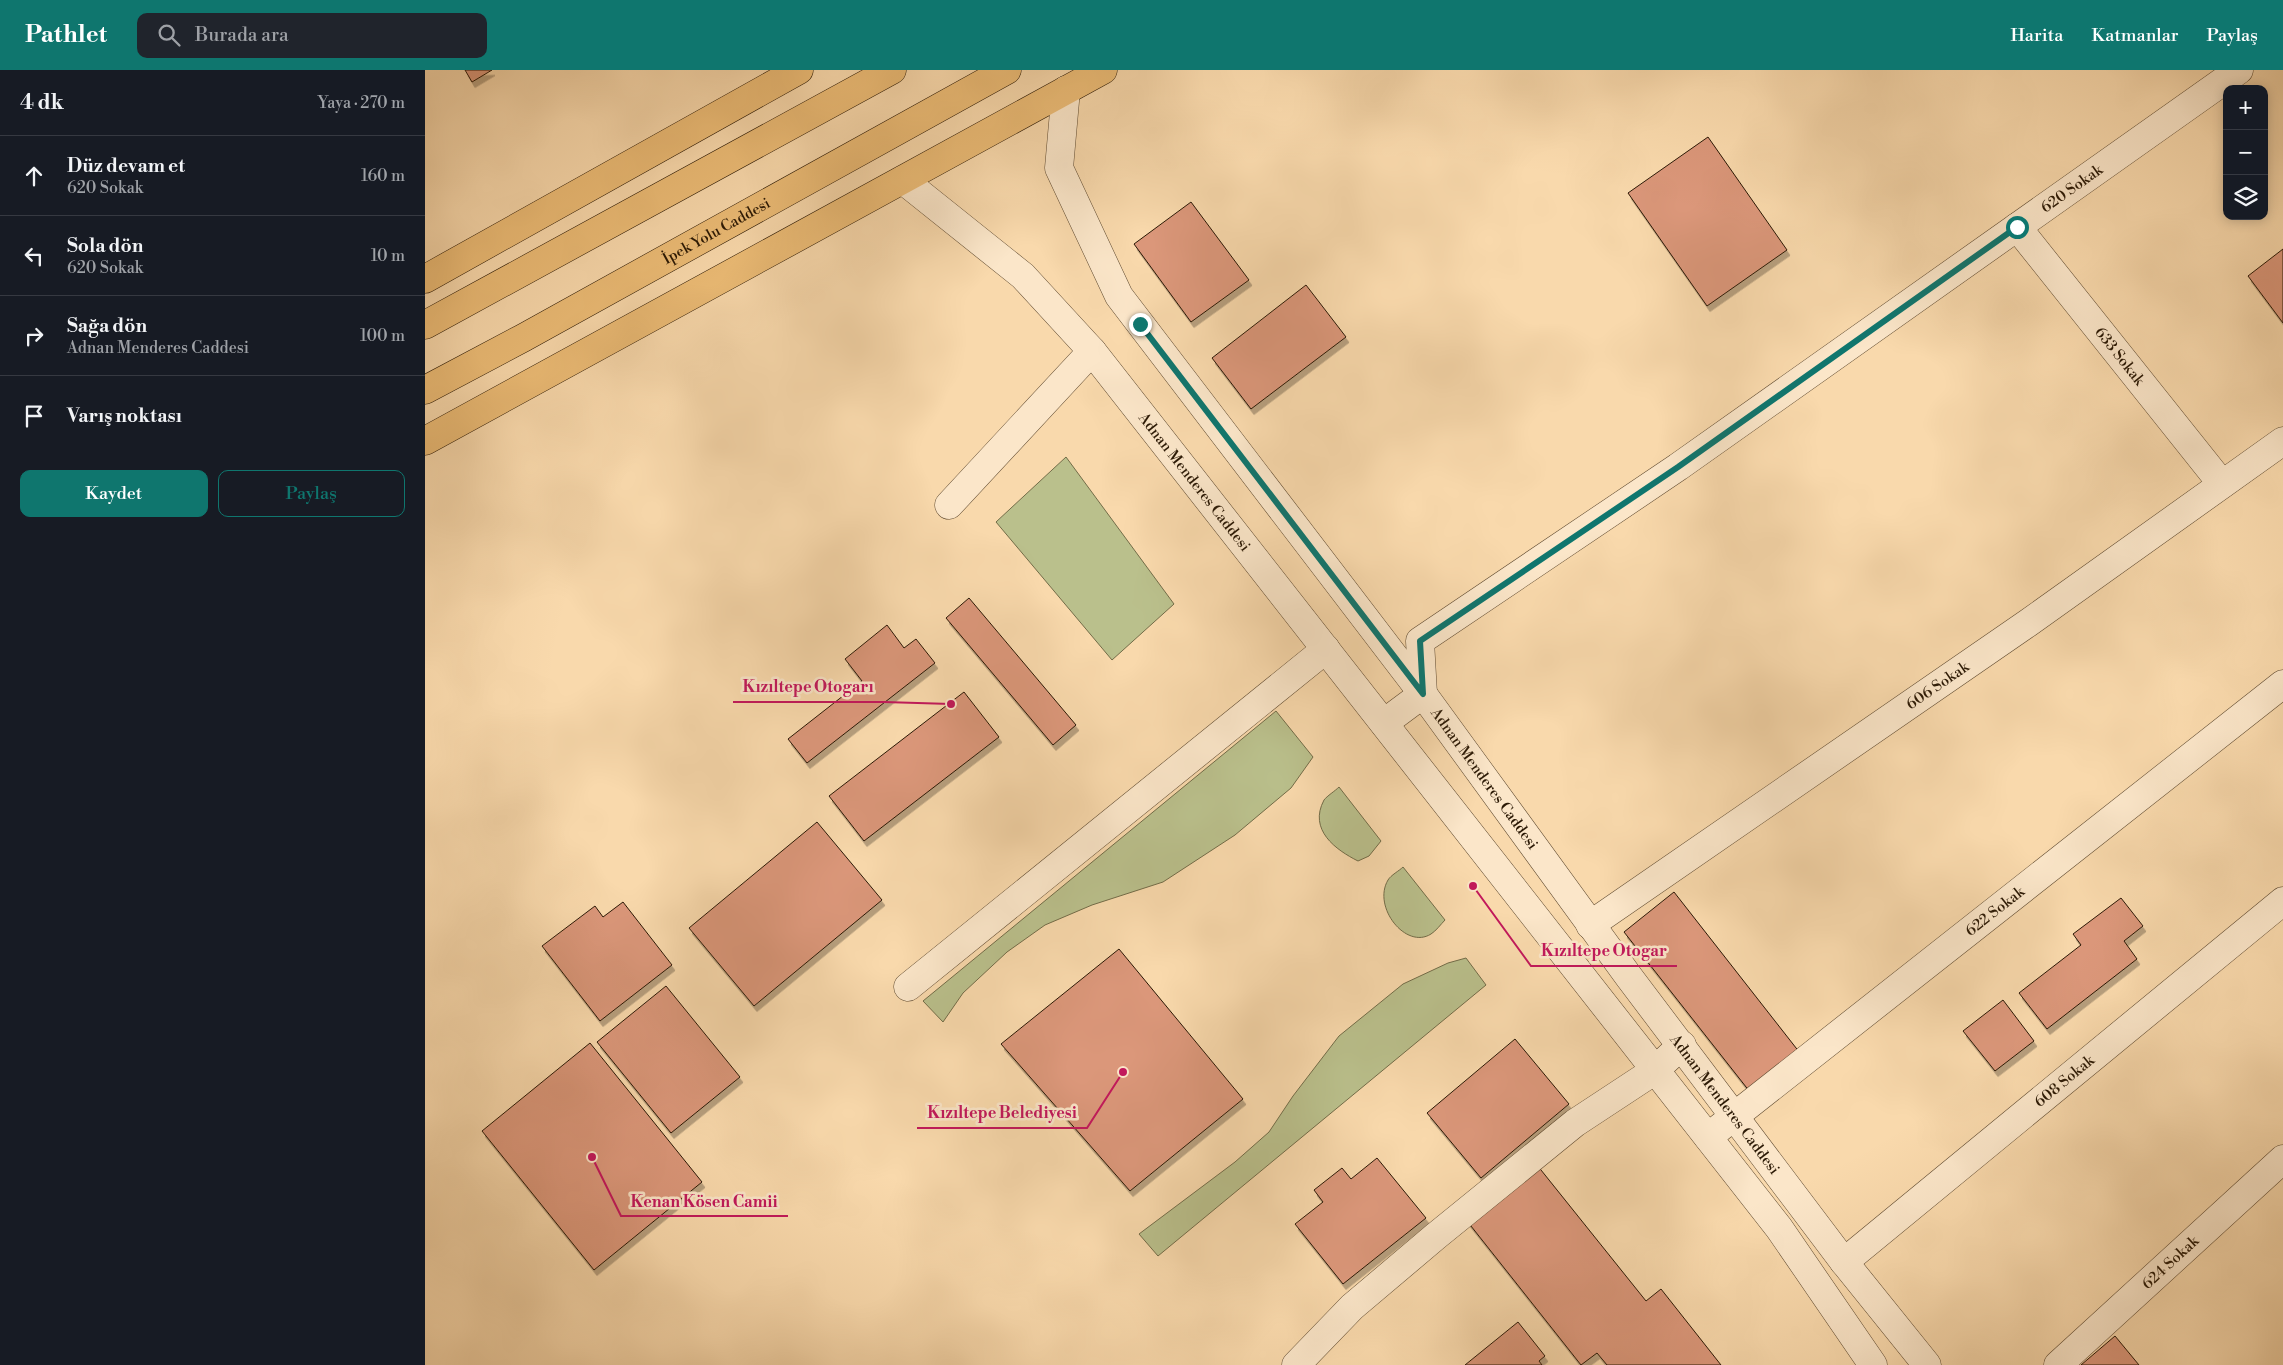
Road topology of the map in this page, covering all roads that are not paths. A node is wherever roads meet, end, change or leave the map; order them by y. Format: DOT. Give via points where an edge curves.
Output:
graph roads {
  1 [pos="799,70"];
  2 [pos="892,70"];
  3 [pos="1007,70"];
  4 [pos="1103,70"];
  5 [pos="2239,70"];
  6 [pos="1066,90"];
  7 [pos="903,180"];
  8 [pos="2017,227"];
  9 [pos="425,279"];
  10 [pos="425,325"];
  11 [pos="1092,351"];
  12 [pos="425,390"];
  13 [pos="425,441"];
  14 [pos="2283,441"];
  15 [pos="2222,484"];
  16 [pos="949,505"];
  17 [pos="1325,649"];
  18 [pos="2283,684"];
  19 [pos="1423,694"];
  20 [pos="1383,723"];
  21 [pos="2283,900"];
  22 [pos="1590,925"];
  23 [pos="908,987"];
  24 [pos="1682,1045"];
  25 [pos="1654,1071"];
  26 [pos="1736,1117"];
  27 [pos="1707,1137"];
  28 [pos="2283,1159"];
  29 [pos="1845,1262"];
  30 [pos="1297,1365"];
  31 [pos="1873,1365"];
  32 [pos="1927,1365"];
  33 [pos="2058,1365"];
  1 -- 9 [label="highway"];
  2 -- 10 [label="highway"];
  3 -- 12 [label="highway, İpek Yolu Caddesi"];
  4 -- 6 [label="highway"];
  5 -- 8 [label="street, 620 Sokak"];
  6 -- 7 [label="highway"];
  6 -- 19 [label="street, Adnan Menderes Caddesi" via="1059,168 1119,296"];
  7 -- 11 [label="street, Adnan Menderes Caddesi" via="1023,276"];
  7 -- 13 [label="highway"];
  8 -- 15 [label="street, 633 Sokak"];
  8 -- 19 [label="street, 620 Sokak" via="1678,467 1420,641"];
  11 -- 16 [label="street"];
  11 -- 17 [label="street, Adnan Menderes Caddesi"];
  14 -- 15 [label="street, 606 Sokak"];
  15 -- 22 [label="street, 606 Sokak" via="2028,623"];
  17 -- 20 [label="street, Adnan Menderes Caddesi"];
  17 -- 23 [label="street"];
  18 -- 26 [label="street, 622 Sokak"];
  19 -- 20 [label="street"];
  19 -- 22 [label="street, Adnan Menderes Caddesi"];
  20 -- 25 [label="street, Adnan Menderes Caddesi"];
  21 -- 29 [label="street, 608 Sokak"];
  22 -- 24 [label="street, Adnan Menderes Caddesi"];
  24 -- 25 [label="street"];
  24 -- 26 [label="street, Adnan Menderes Caddesi"];
  25 -- 27 [label="street, Adnan Menderes Caddesi"];
  25 -- 30 [label="street" via="1575,1123 1436,1236 1352,1307"];
  26 -- 27 [label="street, 622 Sokak"];
  26 -- 29 [label="street, Adnan Menderes Caddesi"];
  27 -- 31 [label="street, Adnan Menderes Caddesi" via="1779,1228"];
  28 -- 33 [label="street, 624 Sokak"];
  29 -- 32 [label="street, Adnan Menderes Caddesi"];
}
